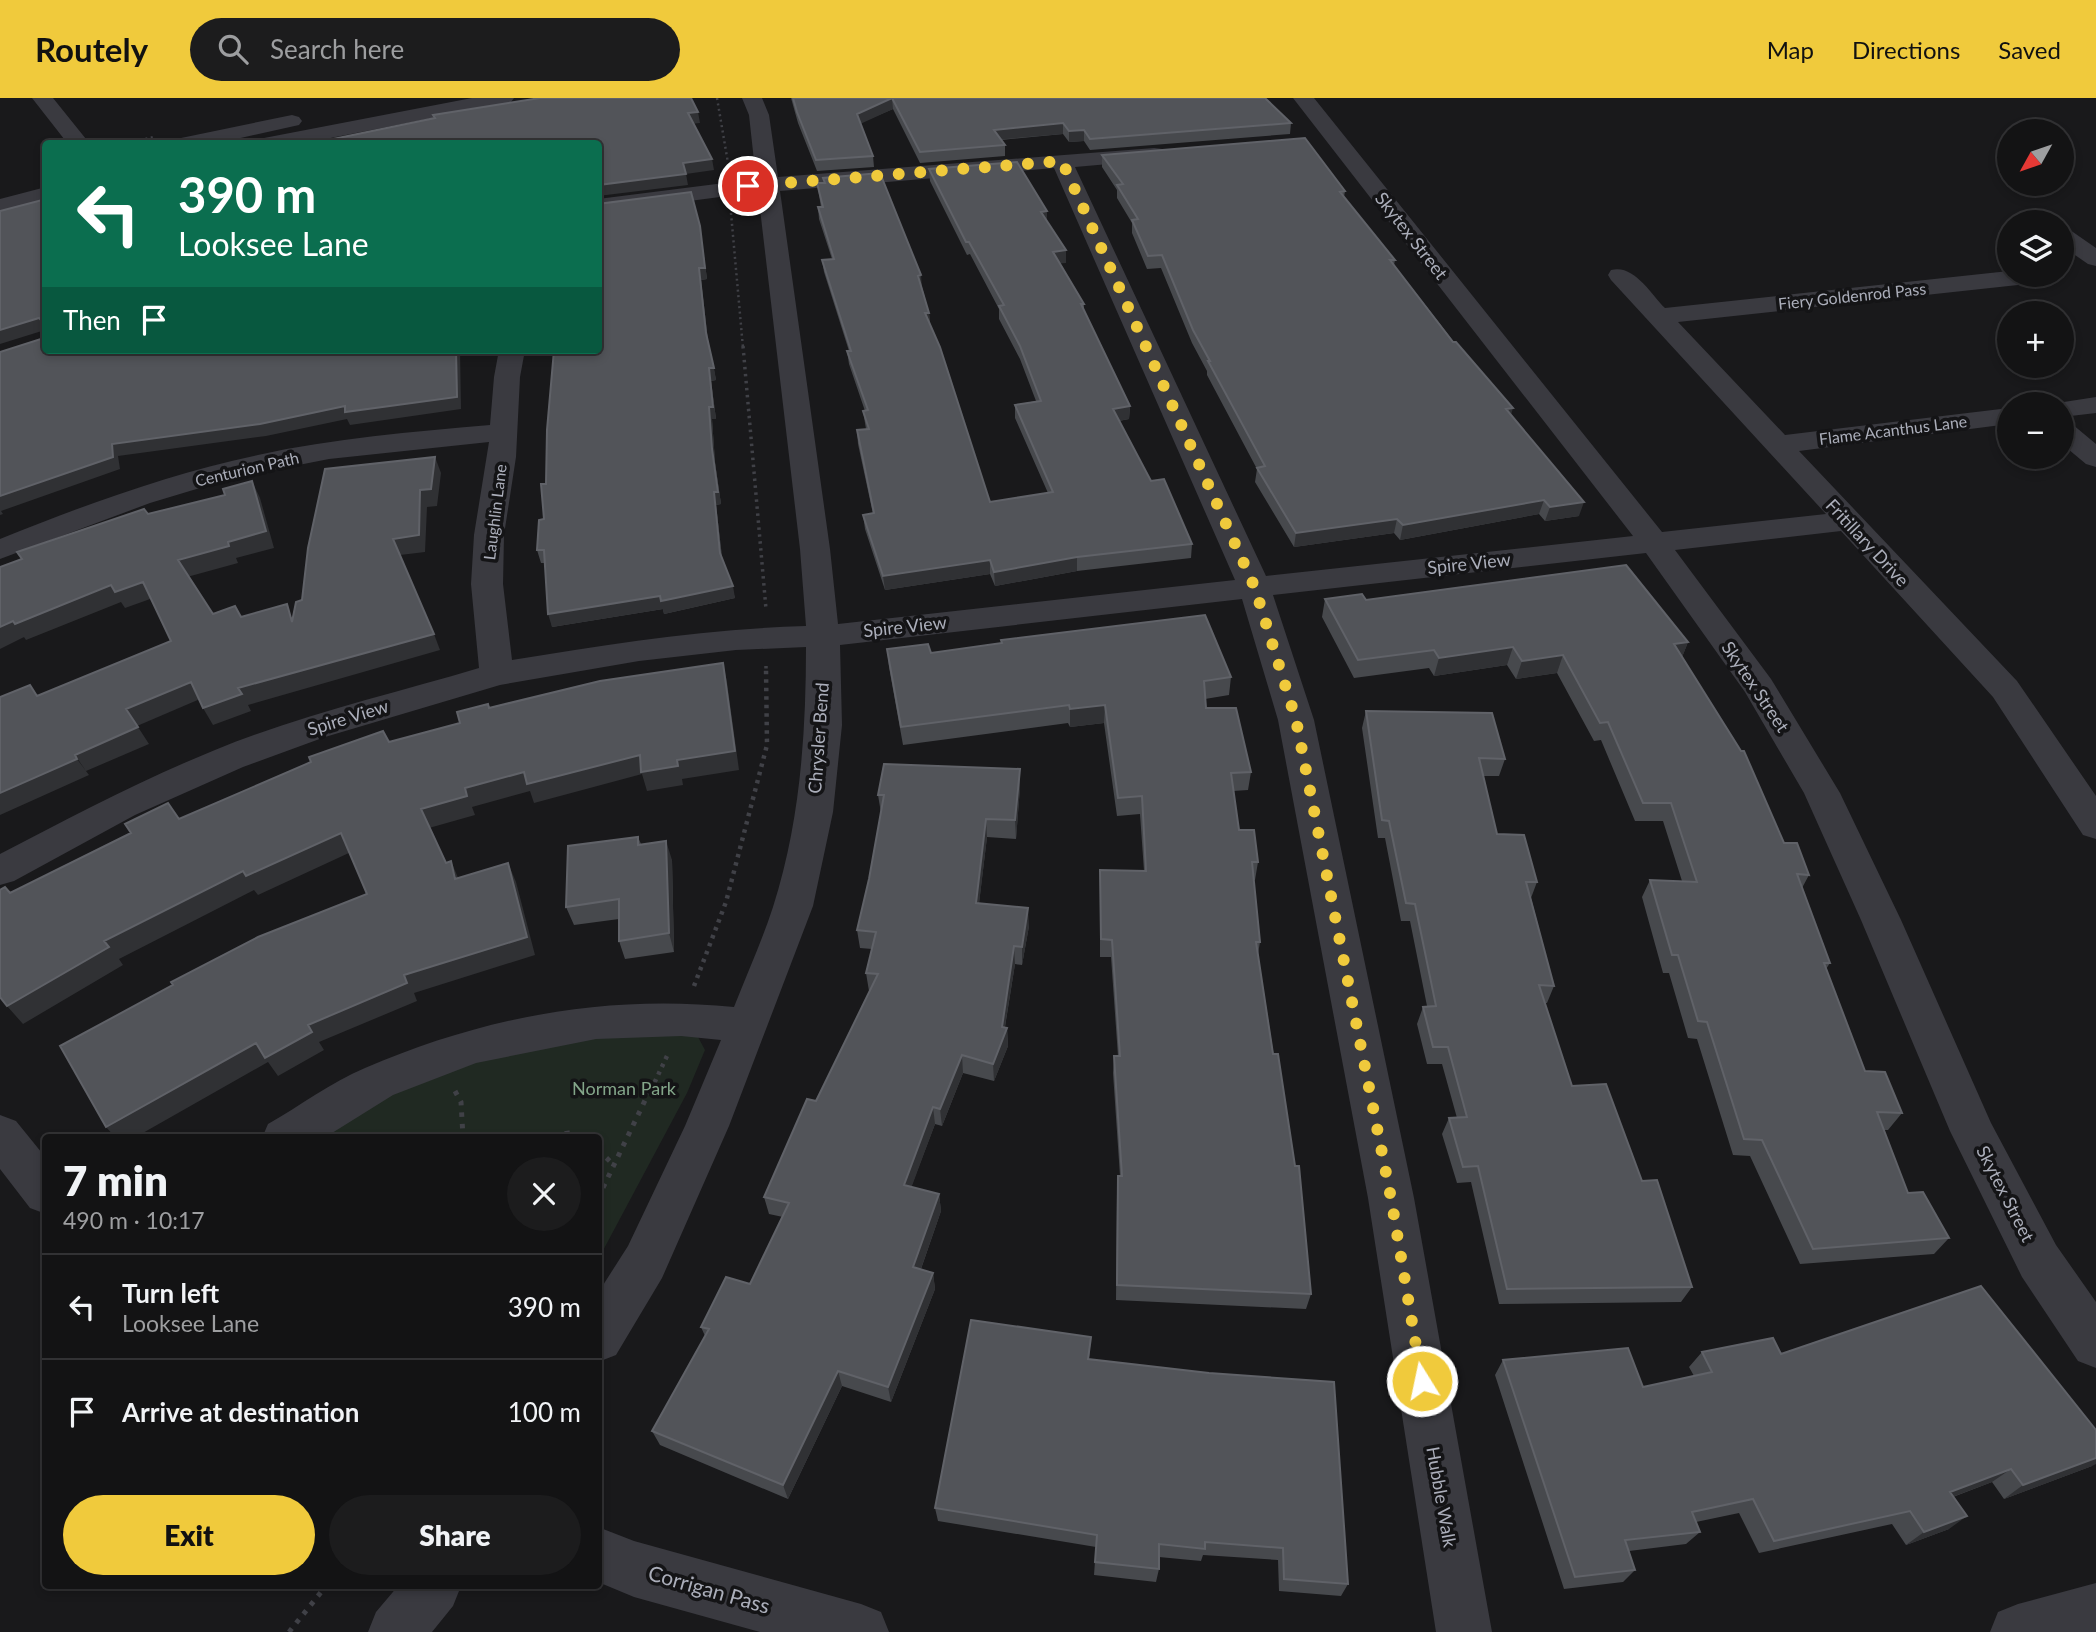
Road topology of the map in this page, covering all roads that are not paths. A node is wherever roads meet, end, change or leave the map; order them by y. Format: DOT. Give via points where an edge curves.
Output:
graph roads {
  1 [pos="42,98"];
  2 [pos="411,98"];
  3 [pos="504,98"];
  4 [pos="752,98"];
  5 [pos="1303,98"];
  6 [pos="77,140"];
  7 [pos="201,140"];
  8 [pos="285,140"];
  9 [pos="1170,152"];
  10 [pos="1062,161"];
  11 [pos="42,176"];
  12 [pos="767,185"];
  13 [pos="0,186"];
  14 [pos="42,195"];
  15 [pos="602,205"];
  16 [pos="0,206"];
  17 [pos="2074,243"];
  18 [pos="2096,259"];
  19 [pos="2096,269"];
  20 [pos="2074,272"];
  21 [pos="1620,275"];
  22 [pos="1997,280"];
  23 [pos="1659,316"];
  24 [pos="511,354"];
  25 [pos="2096,405"];
  26 [pos="2074,408"];
  27 [pos="1997,417"];
  28 [pos="505,432"];
  29 [pos="2074,440"];
  30 [pos="1776,445"];
  31 [pos="2096,458"];
  32 [pos="1847,521"];
  33 [pos="1654,542"];
  34 [pos="0,550"];
  35 [pos="1255,588"];
  36 [pos="823,636"];
  37 [pos="497,674"];
  38 [pos="2096,825"];
  39 [pos="0,871"];
  40 [pos="748,1026"];
  41 [pos="291,1134"];
  42 [pos="0,1135"];
  43 [pos="42,1188"];
  44 [pos="602,1332"];
  45 [pos="2096,1343"];
  46 [pos="602,1556"];
  47 [pos="431,1589"];
  48 [pos="2096,1611"];
  49 [pos="396,1632"];
  50 [pos="862,1632"];
  51 [pos="1464,1632"];
  52 [pos="2018,1632"];
  1 -- 6 [label="street"];
  2 -- 7 [label="street"];
  3 -- 8 [label="street"];
  4 -- 12 [label="street, Chrysler Bend" via="759,115"];
  5 -- 33 [label="street, Skytex Street" via="1320,140"];
  9 -- 10 [label="street"];
  10 -- 12 [label="street"];
  10 -- 35 [label="street, Hubble Walk"];
  11 -- 13 [label="street"];
  12 -- 15 [label="street"];
  12 -- 36 [label="street, Chrysler Bend"];
  14 -- 16 [label="street"];
  17 -- 18 [label="street"];
  19 -- 20 [label="street"];
  21 -- 23 [label="street, Fritillary Drive"];
  22 -- 23 [label="street, Fiery Goldenrod Pass"];
  23 -- 30 [label="street, Fritillary Drive"];
  24 -- 28 [label="street, Laughlin Lane"];
  25 -- 26 [label="street"];
  27 -- 30 [label="street, Flame Acanthus Lane"];
  28 -- 34 [label="street, Centurion Path" via="367,447 228,471 81,518"];
  28 -- 37 [label="street, Laughlin Lane" via="486,584"];
  29 -- 31 [label="street"];
  30 -- 32 [label="street, Fritillary Drive"];
  32 -- 33 [label="street, Spire View"];
  32 -- 38 [label="street, Fritillary Drive" via="2005,690"];
  33 -- 35 [label="street, Spire View"];
  33 -- 45 [label="street, Skytex Street" via="1759,687 1822,793 1972,1131 2039,1261"];
  35 -- 36 [label="street, Spire View"];
  35 -- 51 [label="street, Hubble Walk" via="1296,720 1391,1198"];
  36 -- 37 [label="street, Spire View" via="736,639 639,650"];
  36 -- 40 [label="street, Chrysler Bend" via="824,725 814,812 793,906"];
  37 -- 39 [label="street, Spire View" via="230,758 122,806"];
  40 -- 41 [label="street" via="681,1019 596,1022 472,1046 378,1082"];
  40 -- 44 [label="street, Chrysler Bend" via="645,1262"];
  42 -- 43 [label="street"];
  46 -- 50 [label="street, Corrigan Pass" via="634,1569"];
  47 -- 49 [label="street"];
  48 -- 52 [label="street"];
}
